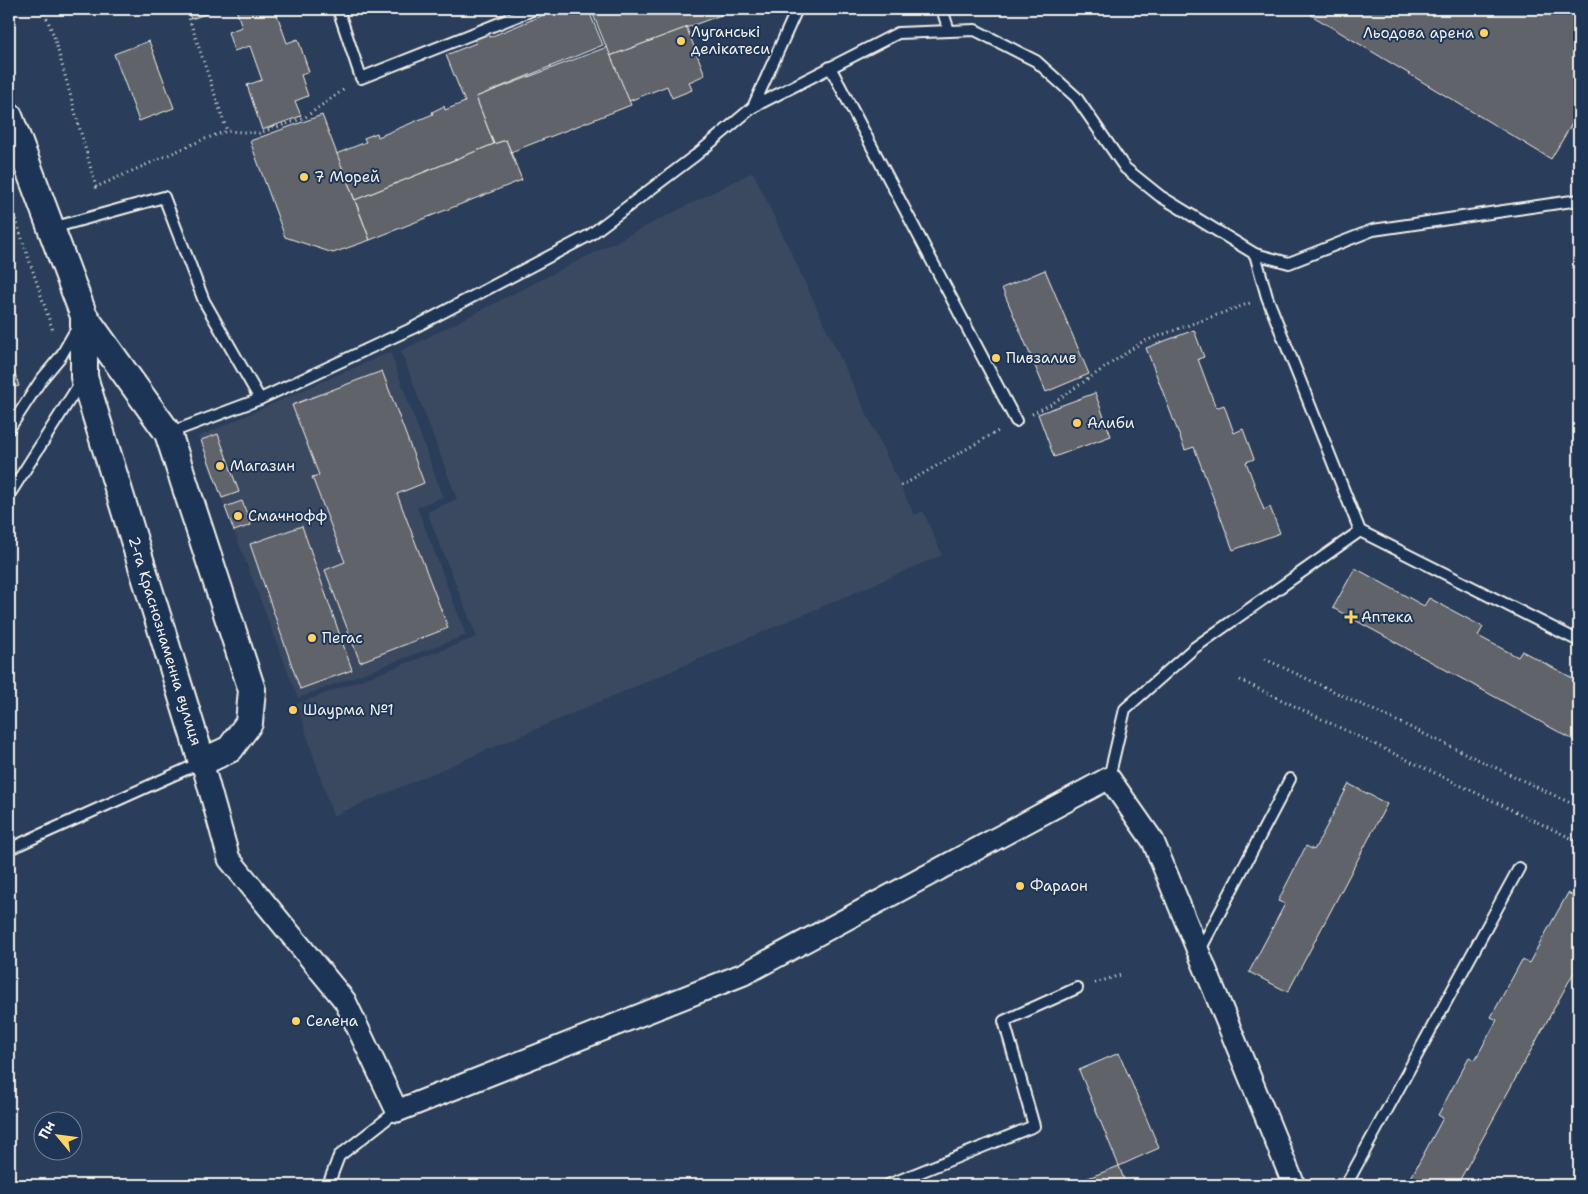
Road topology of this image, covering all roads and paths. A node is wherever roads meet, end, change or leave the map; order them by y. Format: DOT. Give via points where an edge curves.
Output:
graph roads {
  1 [pos="43,9"];
  2 [pos="186,9"];
  3 [pos="338,9"];
  4 [pos="535,9"];
  5 [pos="797,9"];
  6 [pos="942,9"];
  7 [pos="949,31"];
  8 [pos="830,68"];
  9 [pos="361,78"];
  10 [pos="753,107"];
  11 [pos="9,116"];
  12 [pos="227,131"];
  13 [pos="9,200"];
  14 [pos="1579,200"];
  15 [pos="16,218"];
  16 [pos="9,221"];
  17 [pos="51,228"];
  18 [pos="1255,254"];
  19 [pos="1267,297"];
  20 [pos="84,316"];
  21 [pos="61,356"];
  22 [pos="84,378"];
  23 [pos="260,399"];
  24 [pos="1016,421"];
  25 [pos="9,429"];
  26 [pos="168,433"];
  27 [pos="901,486"];
  28 [pos="9,495"];
  29 [pos="1360,530"];
  30 [pos="1579,641"];
  31 [pos="1265,659"];
  32 [pos="1240,680"];
  33 [pos="202,762"];
  34 [pos="1109,778"];
  35 [pos="1290,779"];
  36 [pos="1579,807"];
  37 [pos="1579,842"];
  38 [pos="9,849"];
  39 [pos="1519,868"];
  40 [pos="1199,953"];
  41 [pos="1121,976"];
  42 [pos="1077,988"];
  43 [pos="397,1112"];
  44 [pos="328,1185"];
  45 [pos="888,1185"];
  46 [pos="1294,1185"];
  47 [pos="1346,1185"];
  1 -- 12 [label="path" via="54,36 96,187"];
  2 -- 12 [label="path"];
  3 -- 9 [label="lane"];
  4 -- 9 [label="lane"];
  5 -- 10 [label="lane"];
  6 -- 7 [label="lane"];
  7 -- 8 [label="lane" via="898,33"];
  7 -- 18 [label="lane" via="975,30 1036,61 1076,97 1124,168 1160,196"];
  8 -- 10 [label="lane"];
  8 -- 24 [label="lane"];
  9 -- 12 [label="path" via="304,118 259,133"];
  10 -- 23 [label="lane" via="696,155 590,235 413,328"];
  11 -- 17 [label="street, 2-га Краснознаменна вулиця"];
  13 -- 15 [label="path"];
  14 -- 18 [label="lane" via="1373,230 1289,263"];
  15 -- 16 [label="path"];
  15 -- 21 [label="path"];
  17 -- 20 [label="street, 2-га Краснознаменна вулиця"];
  17 -- 23 [label="lane" via="164,197 204,301"];
  18 -- 19 [label="lane"];
  19 -- 24 [label="path" via="1142,342 1053,403"];
  19 -- 29 [label="lane"];
  20 -- 21 [label="lane"];
  20 -- 22 [label="street, 2-га Краснознаменна вулиця"];
  20 -- 26 [label="street, 2-га Краснознаменна вулиця"];
  21 -- 25 [label="lane"];
  22 -- 28 [label="lane"];
  22 -- 33 [label="street, 2-га Краснознаменна вулиця"];
  23 -- 26 [label="lane"];
  24 -- 27 [label="path"];
  26 -- 33 [label="street, 2-га Краснознаменна вулиця" via="252,690 249,723 230,749"];
  29 -- 30 [label="lane"];
  29 -- 34 [label="lane" via="1194,648 1125,709"];
  31 -- 36 [label="path"];
  32 -- 37 [label="path"];
  33 -- 38 [label="lane"];
  33 -- 43 [label="street" via="229,859 345,1001"];
  34 -- 40 [label="street" via="1153,841"];
  34 -- 43 [label="street" via="744,974"];
  35 -- 40 [label="lane"];
  39 -- 47 [label="lane"];
  40 -- 46 [label="street"];
  41 -- 42 [label="path"];
  42 -- 45 [label="lane" via="1004,1021 1034,1126"];
  43 -- 44 [label="lane" via="339,1156"];
}
